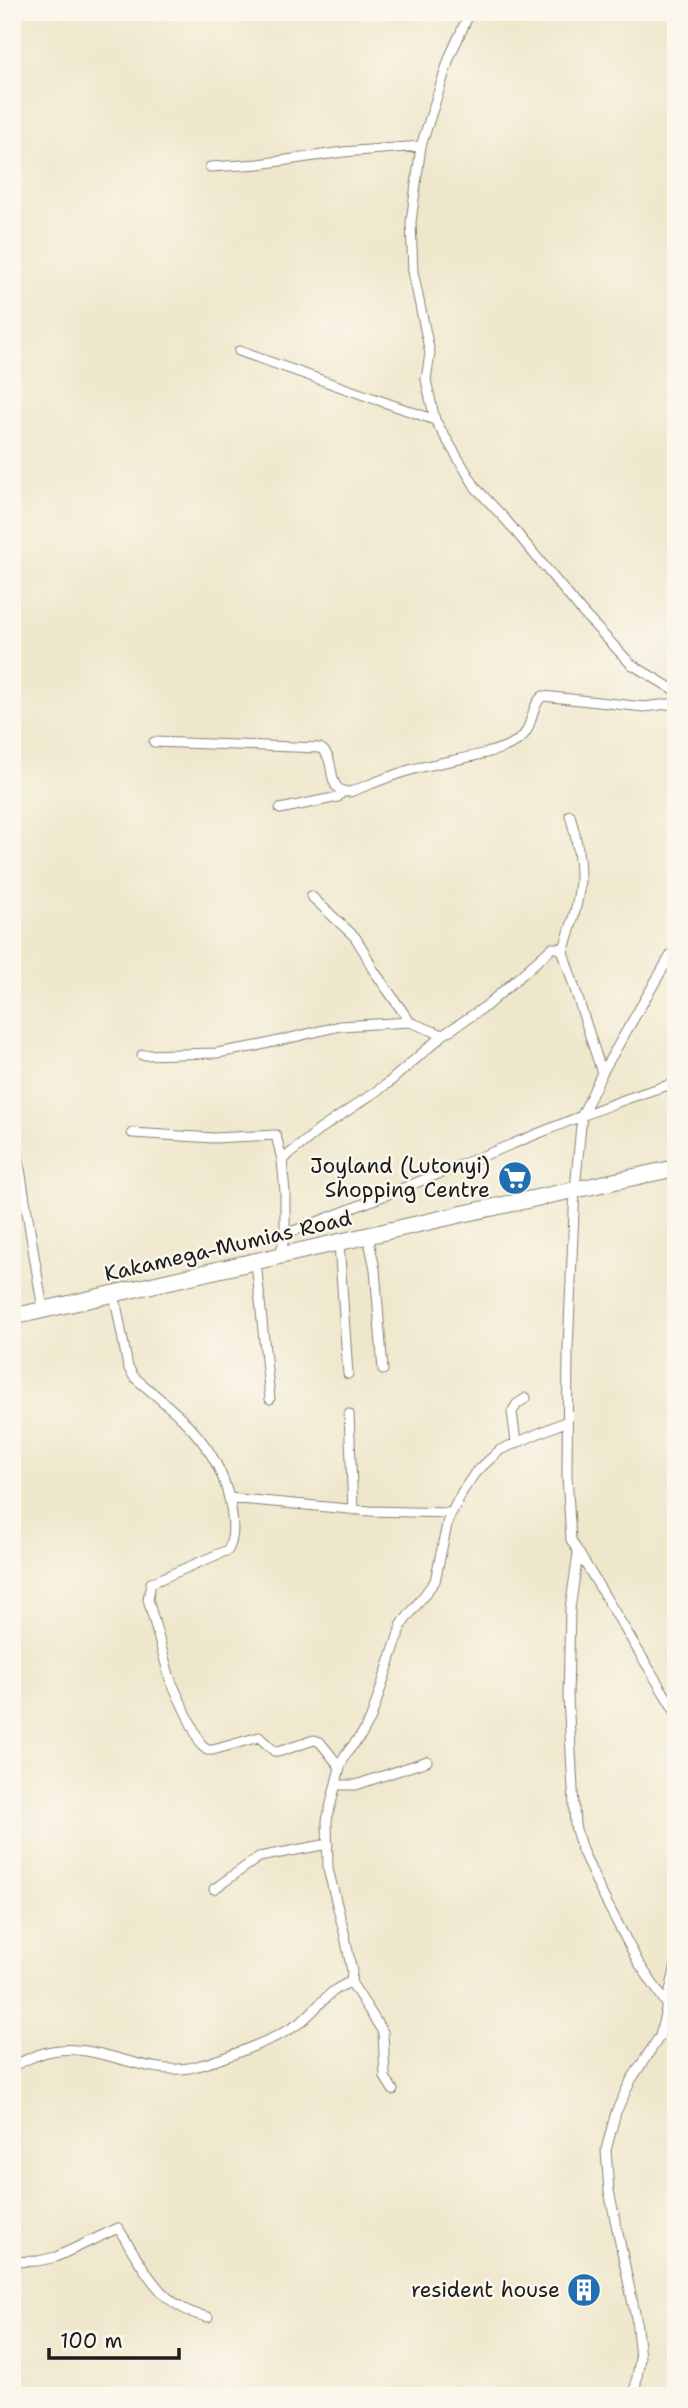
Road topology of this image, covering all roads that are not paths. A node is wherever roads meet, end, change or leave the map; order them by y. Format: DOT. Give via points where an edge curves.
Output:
graph roads {
  1 [pos="470,12"];
  2 [pos="421,146"];
  3 [pos="210,167"];
  4 [pos="239,351"];
  5 [pos="435,420"];
  6 [pos="676,691"];
  7 [pos="676,703"];
  8 [pos="155,742"];
  9 [pos="342,792"];
  10 [pos="280,809"];
  11 [pos="570,815"];
  12 [pos="311,896"];
  13 [pos="676,946"];
  14 [pos="563,952"];
  15 [pos="410,1022"];
  16 [pos="443,1035"];
  17 [pos="142,1055"];
  18 [pos="602,1073"];
  19 [pos="676,1083"];
  20 [pos="582,1115"];
  21 [pos="12,1120"];
  22 [pos="132,1133"];
  23 [pos="282,1160"];
  24 [pos="676,1168"];
  25 [pos="575,1189"];
  26 [pos="285,1234"];
  27 [pos="368,1236"];
  28 [pos="339,1243"];
  29 [pos="280,1257"];
  30 [pos="256,1262"];
  31 [pos="114,1293"];
  32 [pos="43,1310"];
  33 [pos="12,1317"];
  34 [pos="383,1370"];
  35 [pos="348,1374"];
  36 [pos="526,1398"];
  37 [pos="270,1399"];
  38 [pos="349,1414"];
  39 [pos="567,1421"];
  40 [pos="516,1442"];
  41 [pos="229,1498"];
  42 [pos="353,1510"];
  43 [pos="451,1513"];
  44 [pos="578,1554"];
  45 [pos="676,1713"];
  46 [pos="427,1761"];
  47 [pos="340,1767"];
  48 [pos="337,1785"];
  49 [pos="328,1844"];
  50 [pos="214,1889"];
  51 [pos="676,1965"];
  52 [pos="351,1982"];
  53 [pos="668,2006"];
  54 [pos="12,2066"];
  55 [pos="393,2090"];
  56 [pos="12,2262"];
  57 [pos="208,2317"];
  58 [pos="634,2396"];
  1 -- 2 [label="street" via="450,56"];
  2 -- 3 [label="street"];
  2 -- 5 [label="street" via="411,222 413,272 430,353 426,380"];
  4 -- 5 [label="street"];
  5 -- 6 [label="street" via="476,488 583,613 631,664"];
  7 -- 9 [label="street" via="644,707 543,696 526,734 509,745"];
  8 -- 9 [label="street" via="320,748 330,758 334,784"];
  9 -- 10 [label="street" via="338,797"];
  11 -- 14 [label="street" via="582,874"];
  12 -- 15 [label="street" via="355,937"];
  13 -- 18 [label="street"];
  14 -- 16 [label="street" via="547,950 486,1006"];
  14 -- 18 [label="street"];
  15 -- 16 [label="street"];
  15 -- 17 [label="street" via="340,1026 217,1054"];
  16 -- 23 [label="street" via="387,1084"];
  18 -- 20 [label="street"];
  19 -- 20 [label="street"];
  20 -- 25 [label="street"];
  20 -- 26 [label="street"];
  21 -- 32 [label="street"];
  22 -- 23 [label="street" via="214,1138 276,1135"];
  23 -- 26 [label="street"];
  24 -- 25 [label="highway, Kakamega-Mumias Road"];
  25 -- 27 [label="highway, Kakamega-Mumias Road"];
  25 -- 39 [label="street"];
  26 -- 29 [label="street"];
  27 -- 28 [label="highway, Kakamega-Mumias Road"];
  27 -- 34 [label="street"];
  28 -- 29 [label="highway, Kakamega-Mumias Road"];
  28 -- 35 [label="street"];
  29 -- 30 [label="highway, Kakamega-Mumias Road"];
  30 -- 31 [label="highway, Kakamega-Mumias Road"];
  30 -- 37 [label="street"];
  31 -- 32 [label="highway, Kakamega-Mumias Road"];
  31 -- 41 [label="street" via="128,1367 196,1431 217,1462"];
  32 -- 33 [label="highway, Kakamega-Mumias Road"];
  36 -- 40 [label="street" via="512,1412"];
  38 -- 42 [label="street"];
  39 -- 40 [label="street"];
  39 -- 44 [label="street" via="569,1531"];
  40 -- 43 [label="street" via="475,1473"];
  41 -- 42 [label="street"];
  41 -- 47 [label="street" via="233,1529 228,1550 161,1578 149,1588 170,1679 207,1750 257,1736 282,1752 314,1740"];
  42 -- 43 [label="street"];
  43 -- 47 [label="street" via="435,1581 402,1624 371,1718"];
  44 -- 45 [label="street"];
  44 -- 53 [label="street" via="570,1609 568,1697 575,1826 600,1890 638,1962"];
  46 -- 48 [label="street" via="356,1785"];
  47 -- 48 [label="street"];
  48 -- 49 [label="street" via="327,1820"];
  49 -- 50 [label="street" via="259,1857"];
  49 -- 52 [label="street" via="328,1869"];
  51 -- 53 [label="street"];
  52 -- 54 [label="street" via="337,1987 282,2034 207,2063 166,2068 60,2050"];
  52 -- 55 [label="street" via="383,2032 385,2077"];
  53 -- 58 [label="street" via="660,2036 615,2112 606,2150 611,2202 636,2318 640,2358"];
  56 -- 57 [label="street" via="56,2257 118,2228 158,2290 196,2315"];
}
